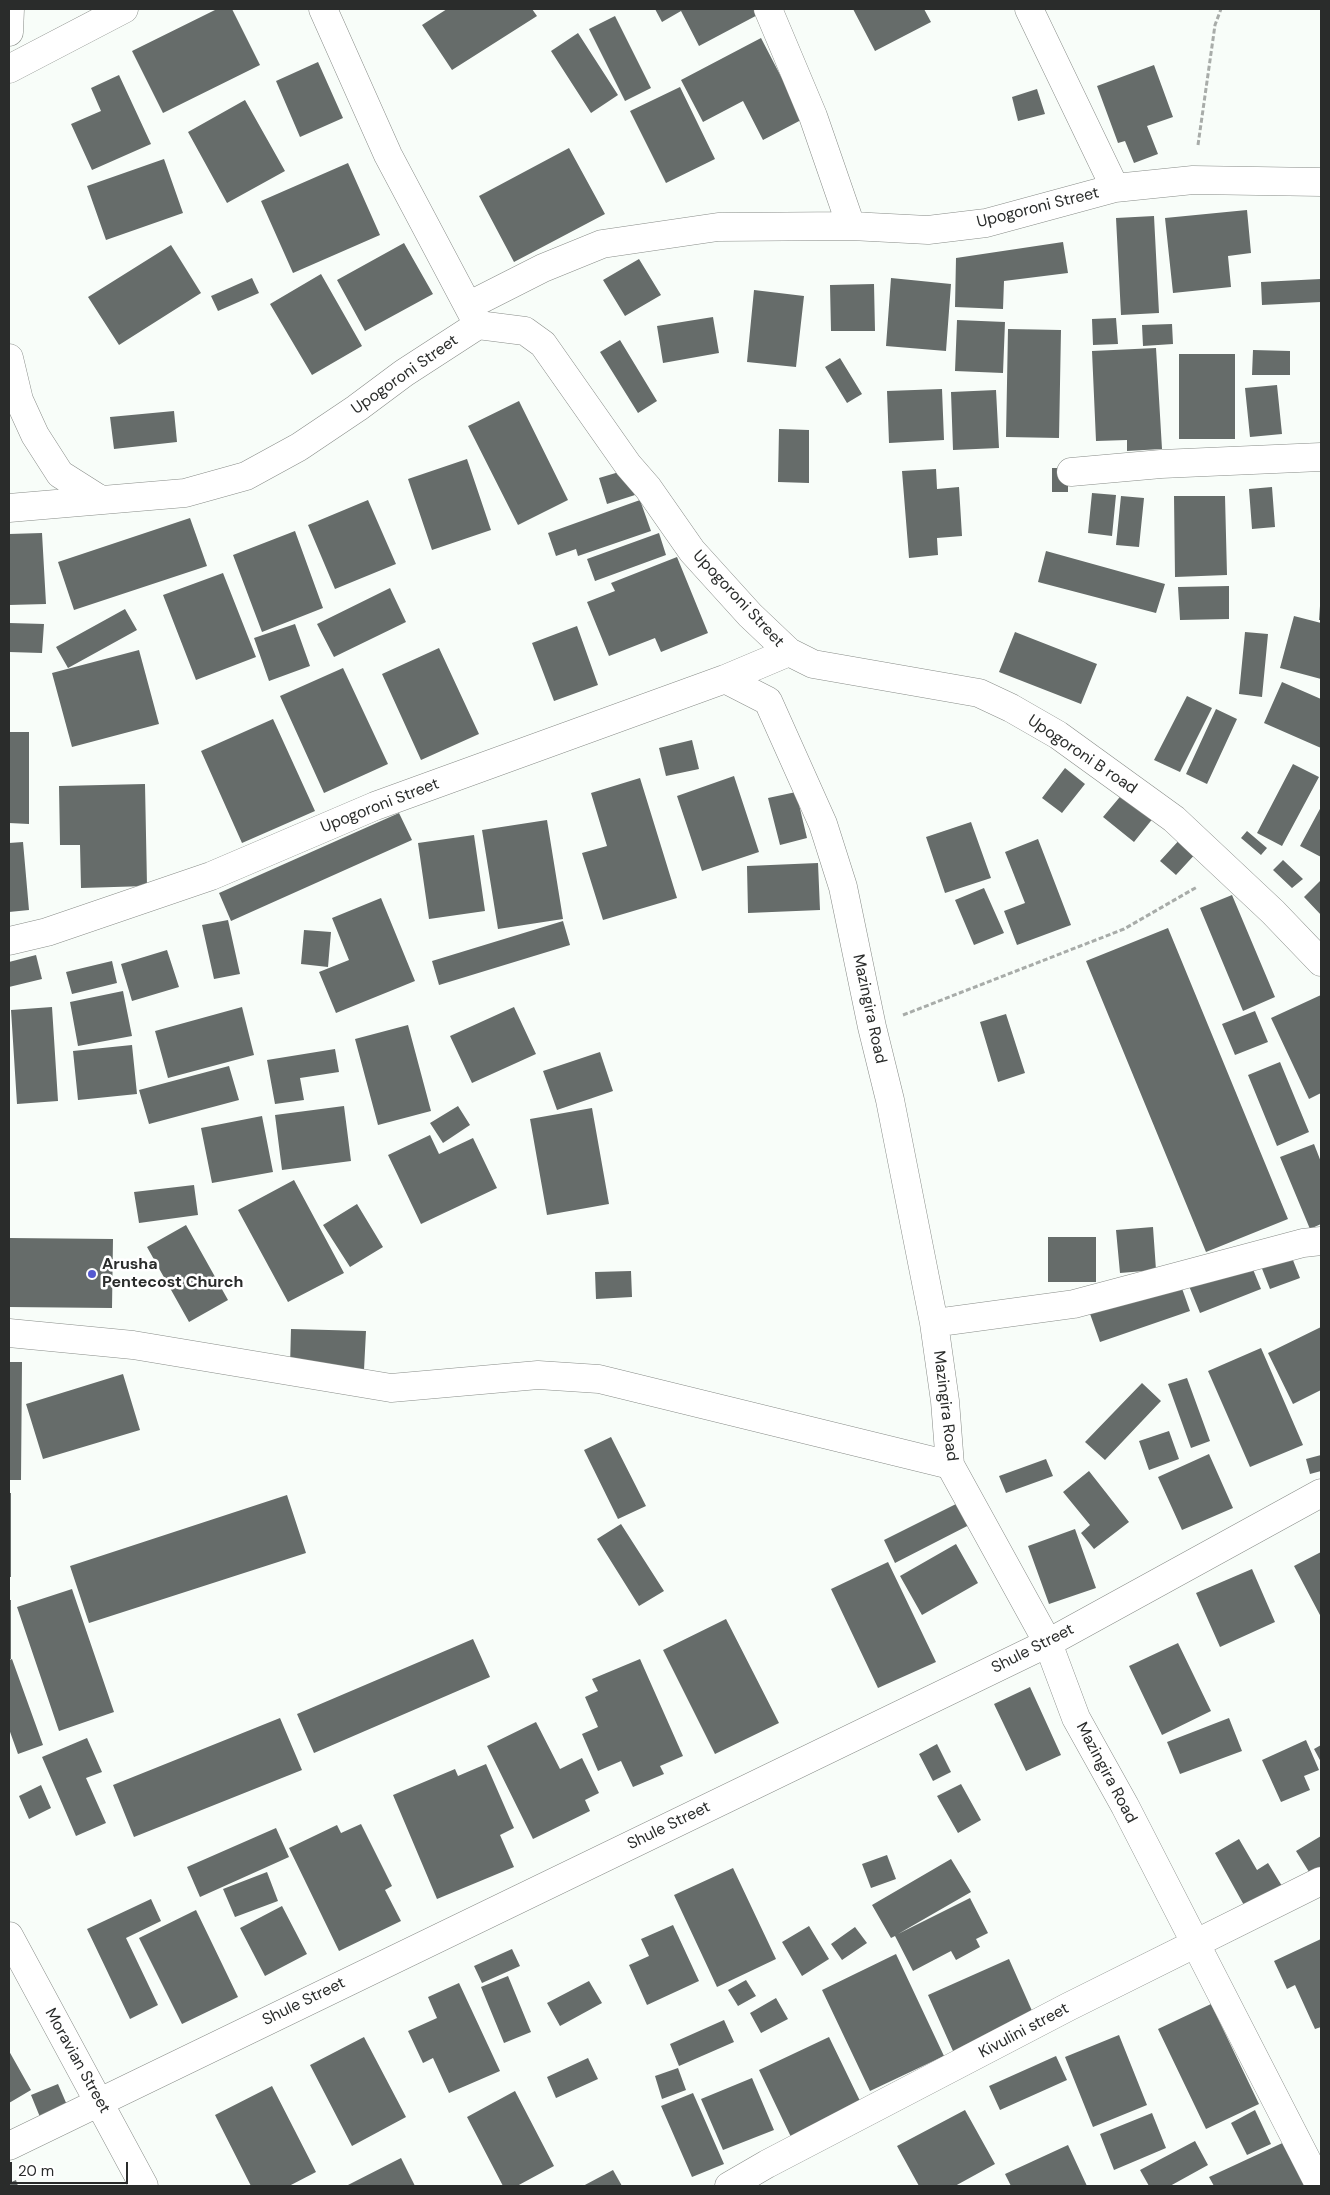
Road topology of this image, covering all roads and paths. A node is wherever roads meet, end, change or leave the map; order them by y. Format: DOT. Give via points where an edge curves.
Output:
graph roads {
  1 [pos="10,9"];
  2 [pos="124,9"];
  3 [pos="323,9"];
  4 [pos="768,9"];
  5 [pos="1029,9"];
  6 [pos="1221,9"];
  7 [pos="9,32"];
  8 [pos="9,69"];
  9 [pos="1193,180"];
  10 [pos="1321,182"];
  11 [pos="1115,188"];
  12 [pos="851,226"];
  13 [pos="473,316"];
  14 [pos="9,358"];
  15 [pos="1321,457"];
  16 [pos="1071,472"];
  17 [pos="101,500"];
  18 [pos="9,508"];
  19 [pos="788,652"];
  20 [pos="724,679"];
  21 [pos="1228,870"];
  22 [pos="9,941"];
  23 [pos="1321,962"];
  24 [pos="872,1027"];
  25 [pos="1321,1241"];
  26 [pos="934,1323"];
  27 [pos="9,1333"];
  28 [pos="950,1465"];
  29 [pos="1321,1493"];
  30 [pos="1048,1642"];
  31 [pos="1321,1881"];
  32 [pos="9,1936"];
  33 [pos="1196,1943"];
  34 [pos="99,2101"];
  35 [pos="9,2146"];
  36 [pos="144,2186"];
  37 [pos="729,2186"];
  38 [pos="1320,2186"];
  1 -- 7 [label="street"];
  2 -- 8 [label="street"];
  3 -- 13 [label="street" via="388,155"];
  4 -- 12 [label="street" via="813,116"];
  5 -- 11 [label="street"];
  6 -- 9 [label="path" via="1215,25"];
  9 -- 10 [label="street, Upogoroni Street"];
  9 -- 11 [label="street, Upogoroni Street"];
  11 -- 12 [label="street, Upogoroni Street" via="986,223 928,230"];
  12 -- 13 [label="street, Upogoroni Street" via="718,227 602,244 544,268"];
  13 -- 17 [label="street, Upogoroni Street" via="357,408 246,476 185,493"];
  13 -- 19 [label="street, Upogoroni Street" via="525,331 544,344 692,551"];
  14 -- 17 [label="street" via="19,400 35,435 60,474"];
  15 -- 16 [label="street" via="1161,464"];
  17 -- 18 [label="street"];
  19 -- 20 [label="street, Upogoroni Street"];
  19 -- 21 [label="street, Upogoroni B road" via="813,664 979,693 1011,708 1058,735 1174,819"];
  20 -- 22 [label="street, Upogoroni Street" via="375,806 211,876 47,932"];
  20 -- 24 [label="street, Mazingira Road" via="768,701 824,824 844,887"];
  21 -- 23 [label="street, Upogoroni B road"];
  21 -- 24 [label="path" via="1124,929"];
  24 -- 26 [label="street, Mazingira Road" via="890,1100"];
  25 -- 26 [label="street" via="1303,1243 1074,1304"];
  26 -- 28 [label="street, Mazingira Road"];
  27 -- 28 [label="street" via="133,1345 391,1388 538,1375 599,1379"];
  28 -- 30 [label="street, Mazingira Road"];
  29 -- 30 [label="street, Shule Street"];
  30 -- 33 [label="street, Mazingira Road" via="1076,1718"];
  30 -- 34 [label="street, Shule Street"];
  31 -- 33 [label="street, Kivulini street"];
  32 -- 34 [label="street, Moravian Street"];
  33 -- 37 [label="street, Kivulini street"];
  33 -- 38 [label="street, Mazingira Road"];
  34 -- 35 [label="street, Shule Street"];
  34 -- 36 [label="street, Moravian Street"];
}
